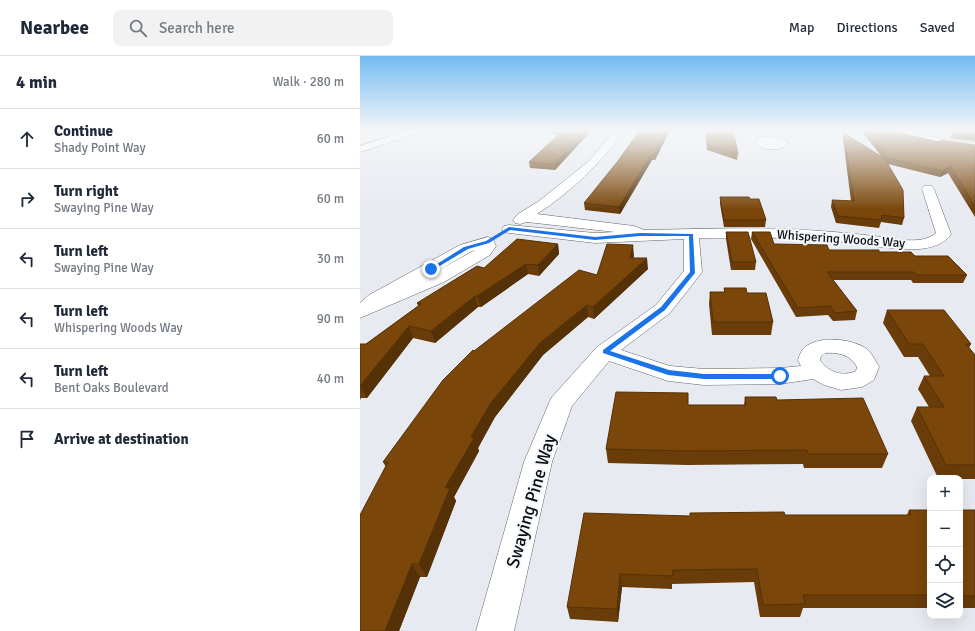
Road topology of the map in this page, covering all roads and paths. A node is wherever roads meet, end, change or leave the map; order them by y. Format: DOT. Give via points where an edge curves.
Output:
graph roads {
  1 [pos="598,157"];
  2 [pos="928,189"];
  3 [pos="523,217"];
  4 [pos="509,228"];
  5 [pos="640,235"];
  6 [pos="691,235"];
  7 [pos="361,311"];
  8 [pos="605,352"];
  9 [pos="816,371"];
  10 [pos="495,631"];
  1 -- 3 [label="street" via="550,200"];
  2 -- 6 [label="street, Whispering Woods Way" via="944,234 937,240 921,244 819,234"];
  3 -- 4 [label="street"];
  3 -- 5 [label="street, Whispering Woods Way" via="634,230"];
  4 -- 5 [label="street, Whispering Woods Way" via="595,238"];
  4 -- 7 [label="street" via="488,242 484,252 438,278"];
  5 -- 6 [label="street, Whispering Woods Way"];
  6 -- 8 [label="street, Swaying Pine Way" via="693,272 663,309"];
  8 -- 9 [label="street" via="668,373 704,377 780,376"];
  8 -- 10 [label="street, Swaying Pine Way" via="561,403 541,455"];
}
